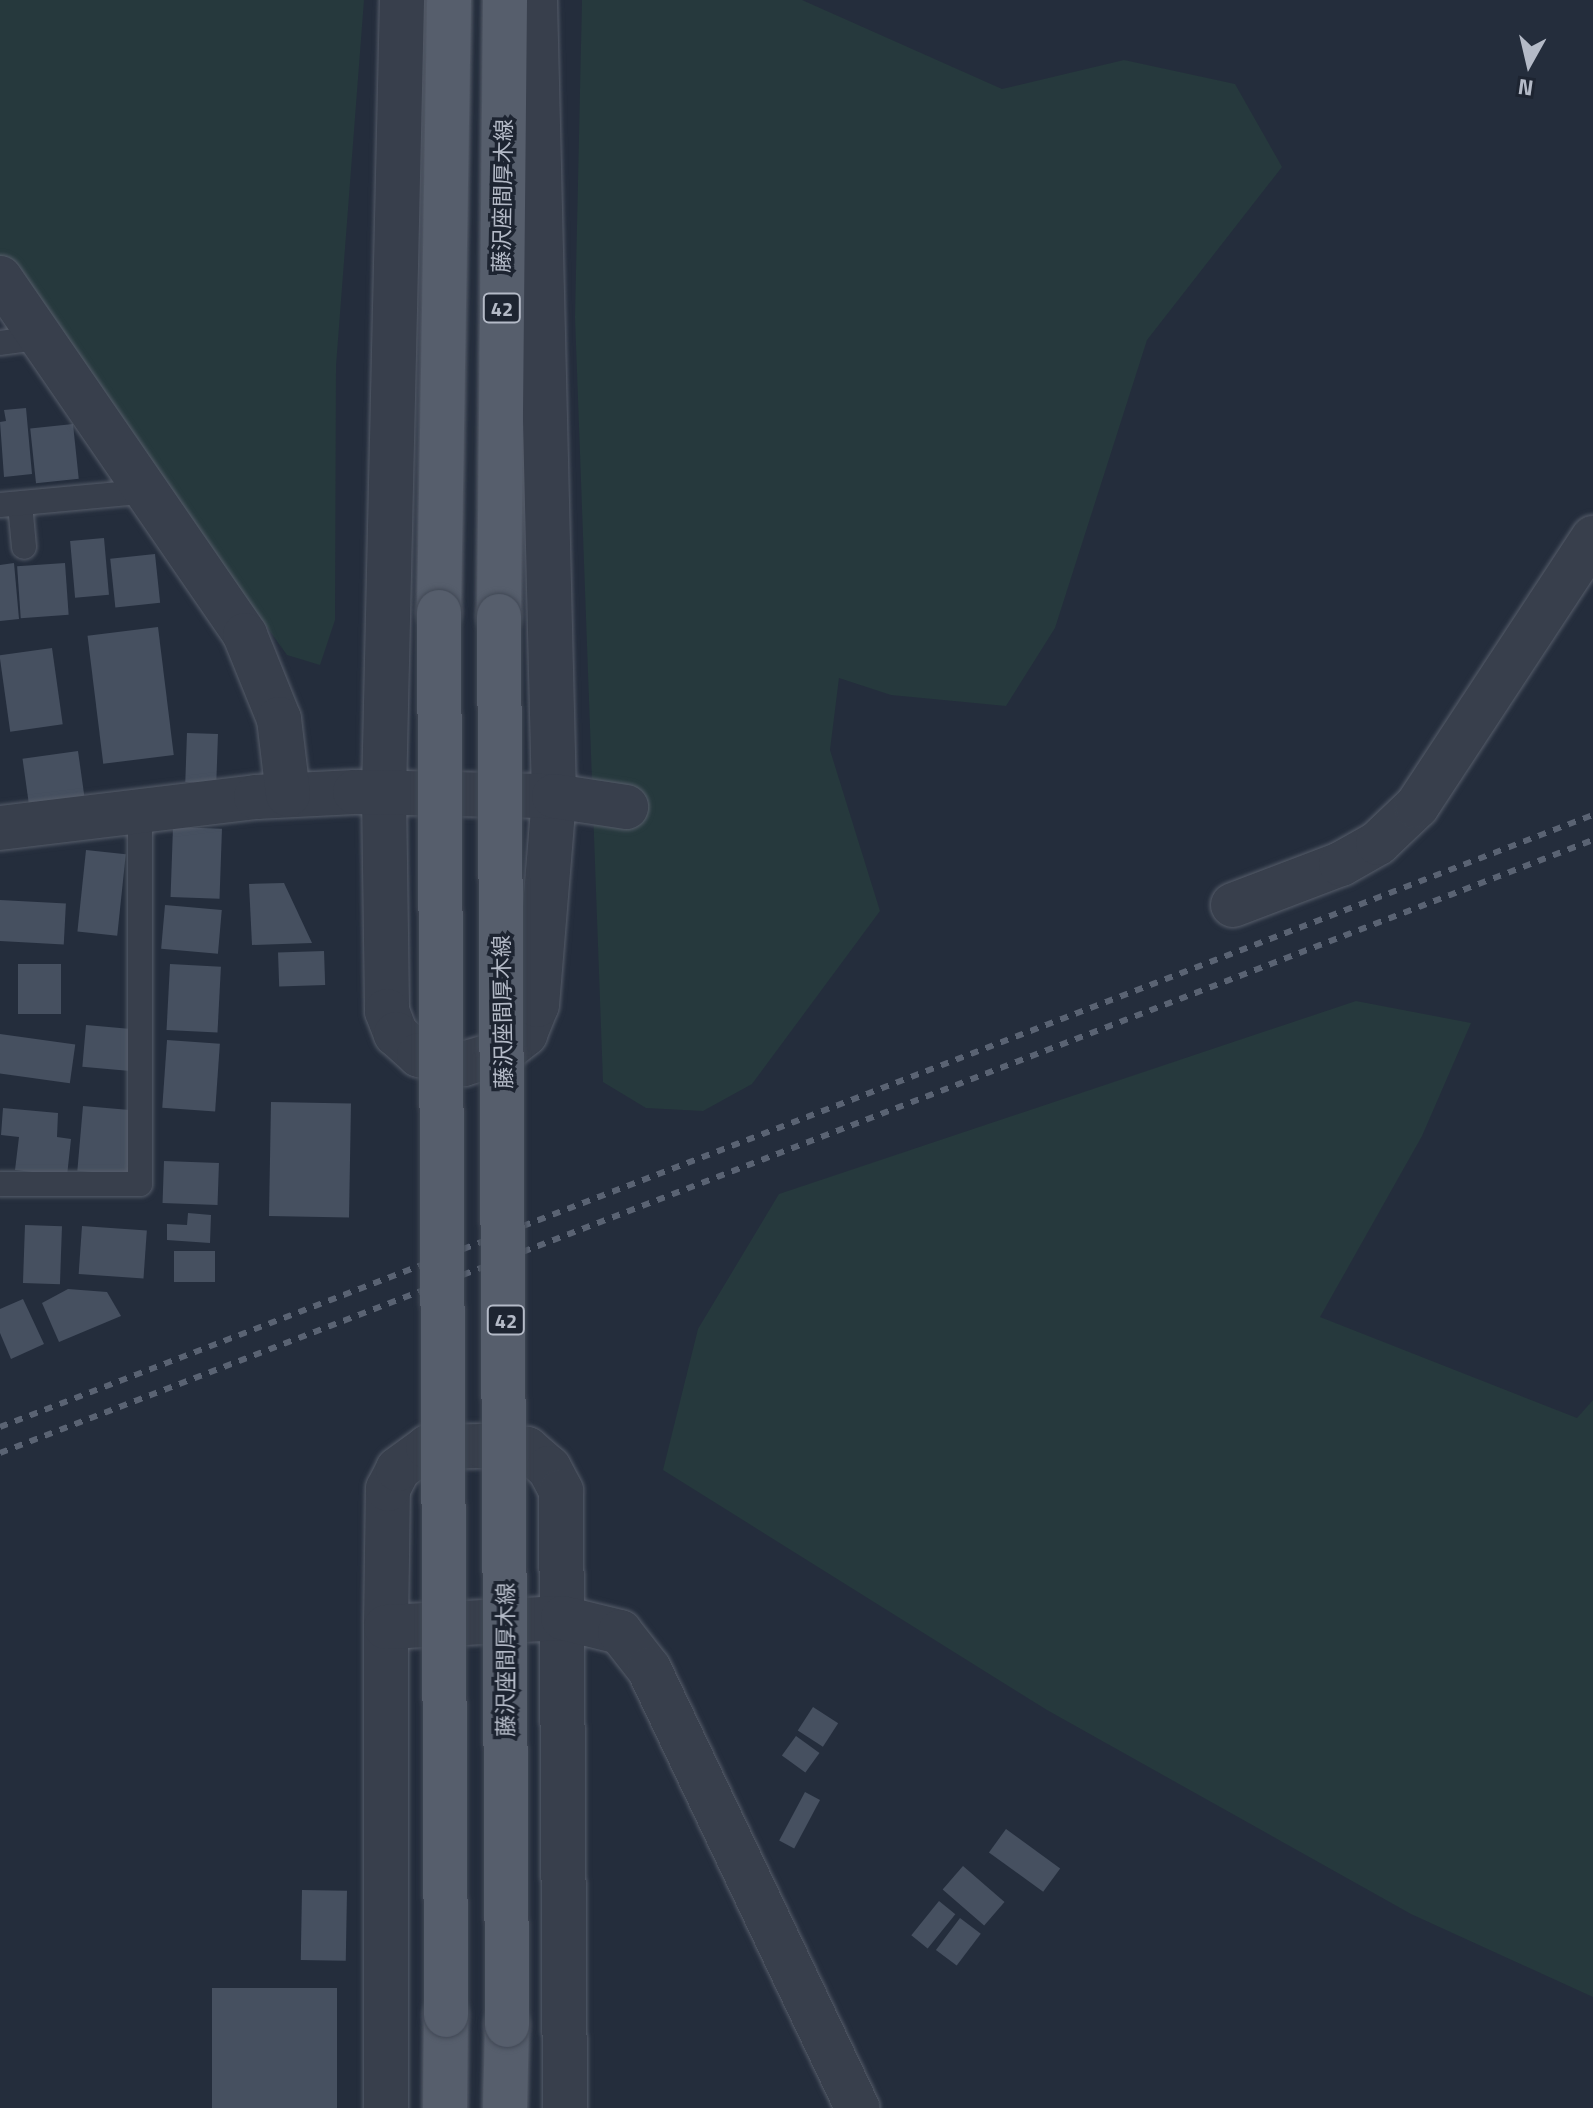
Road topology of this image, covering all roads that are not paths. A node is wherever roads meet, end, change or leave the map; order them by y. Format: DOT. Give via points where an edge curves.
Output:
graph roads {
  1 [pos="402,0"];
  2 [pos="449,0"];
  3 [pos="505,0"];
  4 [pos="535,0"];
  5 [pos="0,278"];
  6 [pos="45,337"];
  7 [pos="0,343"];
  8 [pos="141,492"];
  9 [pos="10,504"];
  10 [pos="1593,538"];
  11 [pos="24,547"];
  12 [pos="384,793"];
  13 [pos="288,794"];
  14 [pos="554,796"];
  15 [pos="626,807"];
  16 [pos="140,811"];
  17 [pos="0,828"];
  18 [pos="1233,905"];
  19 [pos="0,1184"];
  20 [pos="563,1618"];
  21 [pos="386,1627"];
  22 [pos="386,2108"];
  23 [pos="445,2108"];
  24 [pos="505,2108"];
  25 [pos="565,2108"];
  26 [pos="857,2108"];
  1 -- 12 [label="street"];
  2 -- 23 [label="main road, bridge" via="439,612"];
  3 -- 24 [label="main road, 藤沢座間厚木線 / 42, bridge" via="499,616"];
  4 -- 14 [label="street"];
  5 -- 6 [label="street"];
  6 -- 7 [label="lane"];
  6 -- 8 [label="street"];
  8 -- 9 [label="lane"];
  8 -- 13 [label="street" via="245,635 265,676 279,719"];
  9 -- 11 [label="lane"];
  10 -- 18 [label="street" via="1417,806 1378,843 1341,864"];
  12 -- 13 [label="street"];
  12 -- 14 [label="street"];
  12 -- 14 [label="street" via="387,1011 396,1034 419,1055 463,1064 501,1053 525,1034 537,1005"];
  13 -- 16 [label="street"];
  14 -- 15 [label="street"];
  16 -- 17 [label="street"];
  16 -- 19 [label="lane" via="140,1184"];
  20 -- 21 [label="street"];
  20 -- 21 [label="street" via="561,1491 549,1468 527,1449 428,1447 398,1469 388,1489"];
  20 -- 25 [label="street"];
  20 -- 26 [label="street" via="620,1632 649,1669"];
  21 -- 22 [label="street"];
}
